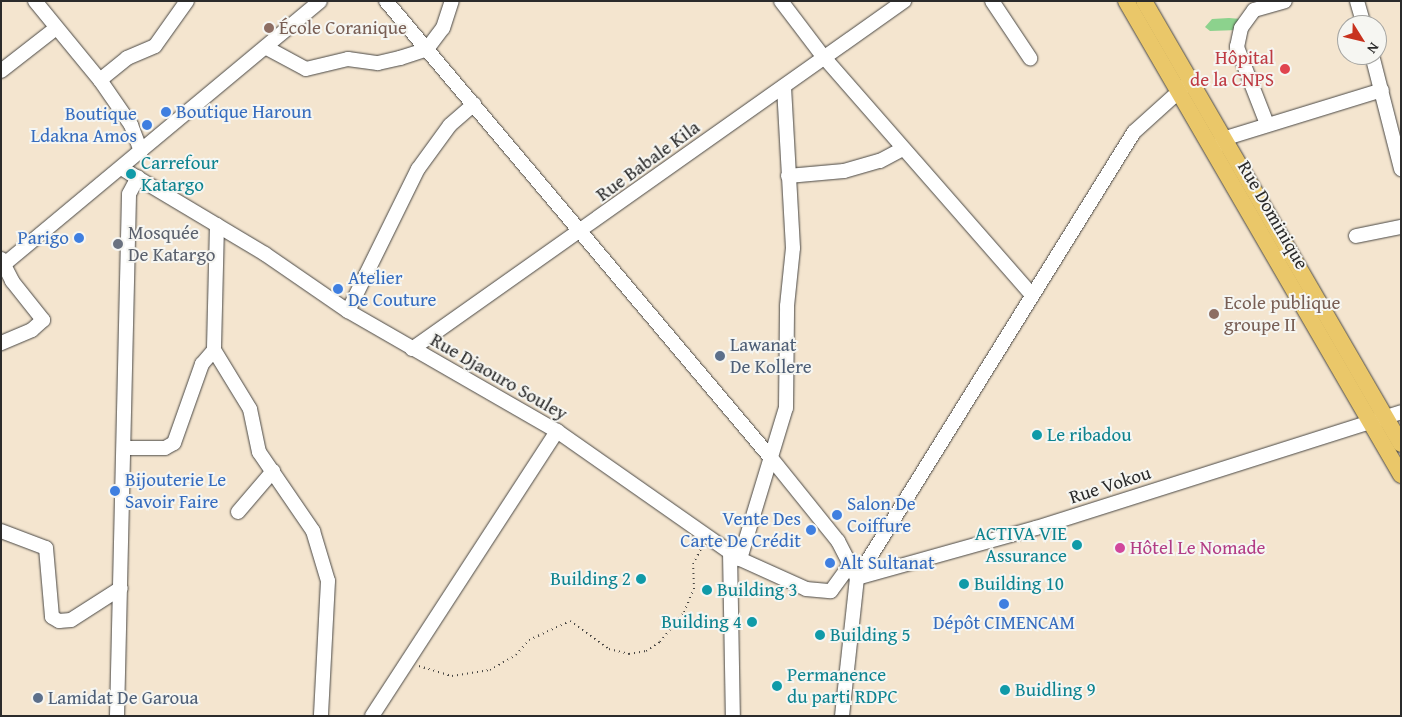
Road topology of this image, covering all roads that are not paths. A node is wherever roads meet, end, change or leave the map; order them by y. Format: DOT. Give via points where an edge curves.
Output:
graph roads {
  1 [pos="35,1"];
  2 [pos="187,1"];
  3 [pos="320,1"];
  4 [pos="386,1"];
  5 [pos="452,1"];
  6 [pos="781,1"];
  7 [pos="904,1"];
  8 [pos="992,1"];
  9 [pos="1126,1"];
  10 [pos="1144,1"];
  11 [pos="1357,1"];
  12 [pos="1280,2"];
  13 [pos="1361,15"];
  14 [pos="56,28"];
  15 [pos="267,48"];
  16 [pos="427,48"];
  17 [pos="822,55"];
  18 [pos="1030,58"];
  19 [pos="1375,65"];
  20 [pos="1,71"];
  21 [pos="100,80"];
  22 [pos="1186,85"];
  23 [pos="784,86"];
  24 [pos="1382,90"];
  25 [pos="474,104"];
  26 [pos="1268,124"];
  27 [pos="1226,138"];
  28 [pos="903,149"];
  29 [pos="1212,150"];
  30 [pos="141,151"];
  31 [pos="123,169"];
  32 [pos="1401,169"];
  33 [pos="788,176"];
  34 [pos="138,177"];
  35 [pos="217,225"];
  36 [pos="1401,227"];
  37 [pos="580,234"];
  38 [pos="1356,236"];
  39 [pos="2,263"];
  40 [pos="1032,295"];
  41 [pos="348,311"];
  42 [pos="1,343"];
  43 [pos="412,349"];
  44 [pos="214,350"];
  45 [pos="1387,418"];
  46 [pos="557,431"];
  47 [pos="1401,444"];
  48 [pos="125,448"];
  49 [pos="771,458"];
  50 [pos="273,471"];
  51 [pos="1401,475"];
  52 [pos="238,512"];
  53 [pos="1,531"];
  54 [pos="735,556"];
  55 [pos="850,565"];
  56 [pos="857,578"];
  57 [pos="121,588"];
  58 [pos="117,716"];
  59 [pos="321,716"];
  60 [pos="372,716"];
  61 [pos="733,716"];
  62 [pos="842,716"];
  1 -- 14 [label="street"];
  2 -- 21 [label="street" via="155,46 127,58"];
  3 -- 15 [label="street"];
  4 -- 16 [label="street"];
  5 -- 16 [label="street" via="442,28"];
  6 -- 17 [label="street"];
  7 -- 17 [label="street, Rue Babale Kila"];
  8 -- 18 [label="street"];
  9 -- 22 [label="main road, Rue Dominique"];
  10 -- 22 [label="main road, Rue Dominique"];
  11 -- 13 [label="street"];
  12 -- 26 [label="street" via="1254,10 1242,28 1237,47"];
  14 -- 20 [label="street"];
  14 -- 21 [label="street"];
  15 -- 16 [label="street" via="306,69 348,60 378,63"];
  15 -- 30 [label="street"];
  16 -- 25 [label="street"];
  17 -- 23 [label="street, Rue Babale Kila"];
  17 -- 28 [label="street"];
  19 -- 24 [label="street"];
  21 -- 30 [label="street" via="130,125"];
  22 -- 27 [label="main road, Rue Dominique"];
  22 -- 29 [label="main road, Rue Dominique"];
  22 -- 40 [label="street" via="1134,132"];
  23 -- 33 [label="street"];
  23 -- 37 [label="street, Rue Babale Kila"];
  24 -- 26 [label="street"];
  24 -- 32 [label="street"];
  25 -- 37 [label="street"];
  25 -- 41 [label="street" via="450,125 418,168"];
  26 -- 27 [label="street"];
  27 -- 29 [label="street"];
  27 -- 45 [label="main road, Rue Dominique"];
  28 -- 33 [label="street" via="880,161 844,171"];
  28 -- 40 [label="street"];
  29 -- 45 [label="main road, Rue Dominique"];
  30 -- 31 [label="street"];
  31 -- 34 [label="street, Rue Djaouro Souley"];
  31 -- 39 [label="street"];
  33 -- 49 [label="street" via="793,248 787,306 786,408"];
  34 -- 35 [label="street, Rue Djaouro Souley"];
  34 -- 48 [label="street" via="129,194"];
  35 -- 41 [label="street, Rue Djaouro Souley"];
  35 -- 44 [label="street"];
  36 -- 38 [label="street"];
  37 -- 43 [label="street, Rue Babale Kila"];
  37 -- 49 [label="street"];
  39 -- 42 [label="street" via="43,320 32,330"];
  40 -- 56 [label="street"];
  41 -- 43 [label="street, Rue Djaouro Souley"];
  43 -- 46 [label="street, Rue Djaouro Souley"];
  44 -- 48 [label="street" via="202,364 174,443 165,448"];
  44 -- 50 [label="street" via="250,409 259,452"];
  45 -- 47 [label="main road, Rue Dominique"];
  45 -- 51 [label="main road, Rue Dominique"];
  45 -- 56 [label="street, Rue Vokou" via="1036,528"];
  46 -- 54 [label="street, Rue Djaouro Souley" via="709,534"];
  46 -- 60 [label="street"];
  48 -- 57 [label="street"];
  49 -- 54 [label="street"];
  49 -- 55 [label="street" via="838,541"];
  50 -- 52 [label="street"];
  50 -- 59 [label="street" via="313,532 328,581"];
  53 -- 57 [label="street" via="46,548 52,617 71,620"];
  54 -- 55 [label="street, Rue Djaouro Souley" via="806,589 831,591"];
  54 -- 61 [label="street"];
  55 -- 56 [label="street"];
  56 -- 62 [label="street"];
  57 -- 58 [label="street"];
}
